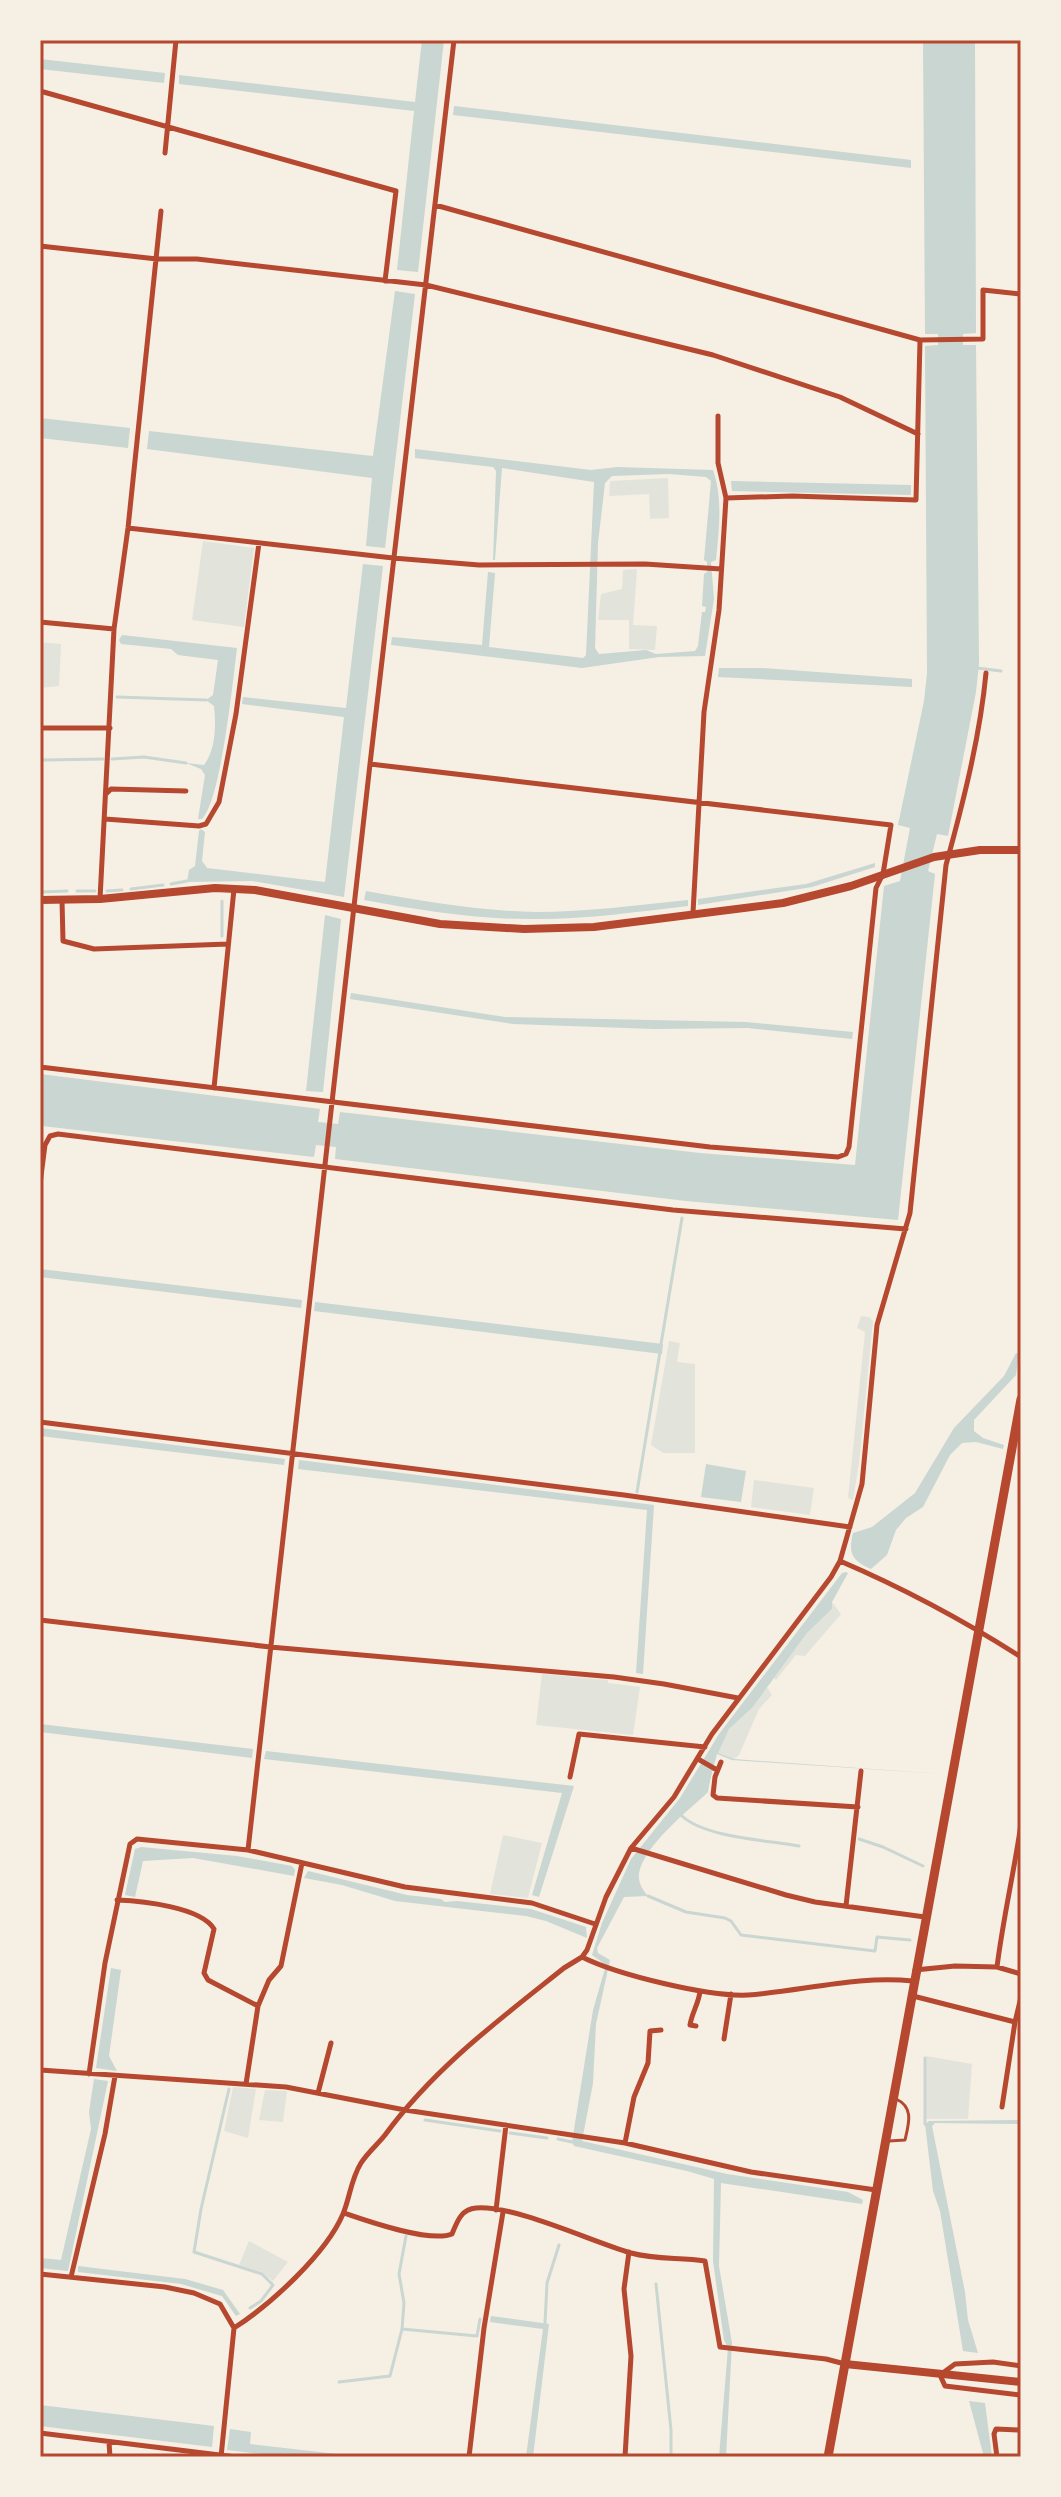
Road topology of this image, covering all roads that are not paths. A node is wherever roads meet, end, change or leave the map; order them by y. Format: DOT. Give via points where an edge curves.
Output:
graph roads {
  1 [pos="176,40"];
  2 [pos="454,40"];
  3 [pos="40,91"];
  4 [pos="167,128"];
  5 [pos="165,153"];
  6 [pos="435,205"];
  7 [pos="161,211"];
  8 [pos="40,246"];
  9 [pos="157,259"];
  10 [pos="385,281"];
  11 [pos="426,285"];
  12 [pos="1021,294"];
  13 [pos="920,340"];
  14 [pos="718,416"];
  15 [pos="918,434"];
  16 [pos="726,498"];
  17 [pos="128,528"];
  18 [pos="259,543"];
  19 [pos="393,558"];
  20 [pos="721,569"];
  21 [pos="40,622"];
  22 [pos="114,629"];
  23 [pos="986,673"];
  24 [pos="40,728"];
  25 [pos="110,728"];
  26 [pos="370,764"];
  27 [pos="186,791"];
  28 [pos="106,793"];
  29 [pos="699,803"];
  30 [pos="105,819"];
  31 [pos="1021,850"];
  32 [pos="949,854"];
  33 [pos="883,874"];
  34 [pos="234,889"];
  35 [pos="100,899"];
  36 [pos="40,900"];
  37 [pos="62,900"];
  38 [pos="352,908"];
  39 [pos="693,913"];
  40 [pos="228,944"];
  41 [pos="40,1067"];
  42 [pos="214,1088"];
  43 [pos="332,1103"];
  44 [pos="324,1167"];
  45 [pos="40,1184"];
  46 [pos="906,1229"];
  47 [pos="1021,1399"];
  48 [pos="40,1422"];
  49 [pos="293,1454"];
  50 [pos="850,1527"];
  51 [pos="840,1561"];
  52 [pos="40,1620"];
  53 [pos="978,1630"];
  54 [pos="270,1647"];
  55 [pos="1021,1657"];
  56 [pos="739,1698"];
  57 [pos="705,1747"];
  58 [pos="698,1759"];
  59 [pos="721,1762"];
  60 [pos="717,1770"];
  61 [pos="861,1771"];
  62 [pos="570,1777"];
  63 [pos="858,1807"];
  64 [pos="1021,1824"];
  65 [pos="631,1848"];
  66 [pos="248,1850"];
  67 [pos="302,1863"];
  68 [pos="117,1900"];
  69 [pos="846,1906"];
  70 [pos="925,1917"];
  71 [pos="595,1924"];
  72 [pos="582,1957"];
  73 [pos="997,1967"];
  74 [pos="915,1970"];
  75 [pos="1021,1974"];
  76 [pos="913,1981"];
  77 [pos="700,1990"];
  78 [pos="731,1994"];
  79 [pos="911,1996"];
  80 [pos="1021,1997"];
  81 [pos="258,2006"];
  82 [pos="1015,2022"];
  83 [pos="696,2026"];
  84 [pos="661,2030"];
  85 [pos="724,2039"];
  86 [pos="331,2043"];
  87 [pos="40,2070"];
  88 [pos="89,2074"];
  89 [pos="115,2076"];
  90 [pos="246,2084"];
  91 [pos="318,2093"];
  92 [pos="893,2097"];
  93 [pos="1002,2107"];
  94 [pos="405,2110"];
  95 [pos="506,2125"];
  96 [pos="885,2141"];
  97 [pos="625,2143"];
  98 [pos="876,2190"];
  99 [pos="496,2210"];
  100 [pos="503,2212"];
  101 [pos="344,2213"];
  102 [pos="629,2252"];
  103 [pos="40,2274"];
  104 [pos="71,2277"];
  105 [pos="234,2328"];
  106 [pos="845,2364"];
  107 [pos="1021,2366"];
  108 [pos="940,2375"];
  109 [pos="1021,2382"];
  110 [pos="1021,2395"];
  111 [pos="1019,2430"];
  112 [pos="40,2433"];
  113 [pos="109,2442"];
  114 [pos="221,2456"];
  115 [pos="110,2457"];
  116 [pos="236,2457"];
  117 [pos="469,2457"];
  118 [pos="625,2457"];
  119 [pos="828,2457"];
  120 [pos="997,2457"];
  1 -- 4 [label="street"];
  2 -- 6 [label="street"];
  3 -- 4 [label="street"];
  4 -- 5 [label="street"];
  4 -- 10 [label="street" via="396,191"];
  6 -- 11 [label="street"];
  6 -- 13 [label="street"];
  7 -- 9 [label="street"];
  8 -- 9 [label="street"];
  9 -- 10 [label="street"];
  9 -- 17 [label="street"];
  10 -- 11 [label="street"];
  11 -- 15 [label="street" via="713,355 840,397"];
  11 -- 19 [label="street"];
  12 -- 13 [label="street" via="983,290 983,339"];
  13 -- 15 [label="street"];
  14 -- 16 [label="street" via="718,463"];
  15 -- 16 [label="street" via="916,500"];
  16 -- 20 [label="street"];
  17 -- 18 [label="street"];
  17 -- 22 [label="street"];
  18 -- 19 [label="street"];
  18 -- 30 [label="street" via="219,802 206,824 199,826"];
  19 -- 20 [label="street" via="487,566"];
  19 -- 26 [label="street"];
  20 -- 29 [label="street"];
  21 -- 22 [label="street"];
  22 -- 25 [label="street"];
  23 -- 32 [label="street"];
  24 -- 25 [label="street"];
  25 -- 28 [label="street"];
  26 -- 29 [label="street"];
  26 -- 38 [label="street"];
  27 -- 28 [label="street"];
  28 -- 30 [label="street"];
  29 -- 33 [label="street" via="891,825"];
  29 -- 39 [label="street"];
  30 -- 35 [label="street"];
  31 -- 32 [label="main road"];
  32 -- 33 [label="main road"];
  32 -- 46 [label="street"];
  33 -- 39 [label="main road" via="783,903"];
  33 -- 43 [label="street" via="876,888 846,1154 710,1147"];
  34 -- 35 [label="main road"];
  34 -- 38 [label="main road"];
  34 -- 40 [label="street"];
  35 -- 37 [label="main road"];
  36 -- 37 [label="main road"];
  37 -- 40 [label="street" via="63,941 94,949"];
  38 -- 39 [label="main road" via="440,924 524,929 594,927"];
  38 -- 43 [label="street"];
  40 -- 42 [label="street"];
  41 -- 42 [label="street"];
  42 -- 43 [label="street"];
  43 -- 44 [label="street"];
  44 -- 45 [label="street" via="58,1134 45,1145"];
  44 -- 46 [label="street" via="673,1210"];
  44 -- 49 [label="street"];
  46 -- 50 [label="street" via="877,1325 862,1484"];
  47 -- 53 [label="highway"];
  48 -- 49 [label="street"];
  49 -- 50 [label="street"];
  49 -- 54 [label="street"];
  50 -- 51 [label="street"];
  51 -- 53 [label="street"];
  51 -- 56 [label="street"];
  52 -- 54 [label="street"];
  53 -- 55 [label="street"];
  53 -- 70 [label="highway"];
  54 -- 56 [label="street" via="614,1677"];
  54 -- 66 [label="street"];
  56 -- 57 [label="street"];
  57 -- 58 [label="street"];
  57 -- 62 [label="street" via="579,1734"];
  58 -- 60 [label="street"];
  58 -- 65 [label="street"];
  59 -- 60 [label="street"];
  60 -- 63 [label="street" via="717,1798"];
  61 -- 63 [label="street"];
  63 -- 69 [label="street"];
  64 -- 73 [label="street"];
  65 -- 69 [label="street" via="786,1895"];
  65 -- 71 [label="street"];
  66 -- 67 [label="street"];
  66 -- 68 [label="street" via="137,1839 130,1844"];
  67 -- 71 [label="street" via="405,1887 532,1903"];
  67 -- 81 [label="street" via="281,1966"];
  68 -- 81 [label="street" via="157,1904 212,1925 204,1973"];
  68 -- 88 [label="street"];
  69 -- 70 [label="street"];
  70 -- 74 [label="highway"];
  71 -- 72 [label="street"];
  72 -- 77 [label="street" via="603,1968"];
  72 -- 94 [label="street" via="460,2051"];
  73 -- 74 [label="street"];
  73 -- 75 [label="street"];
  74 -- 76 [label="highway"];
  76 -- 78 [label="street"];
  76 -- 79 [label="highway"];
  77 -- 78 [label="street"];
  77 -- 83 [label="street" via="690,2025"];
  78 -- 85 [label="street"];
  79 -- 82 [label="street"];
  79 -- 92 [label="highway"];
  80 -- 82 [label="street"];
  81 -- 90 [label="street"];
  82 -- 93 [label="street"];
  84 -- 97 [label="street" via="650,2031 648,2063 634,2097"];
  86 -- 91 [label="street"];
  87 -- 88 [label="street"];
  88 -- 89 [label="street"];
  89 -- 90 [label="street"];
  89 -- 104 [label="street"];
  90 -- 91 [label="street"];
  91 -- 94 [label="street"];
  92 -- 96 [label="highway"];
  92 -- 96 [label="lane" via="906,2104 908,2127 905,2140"];
  94 -- 95 [label="street"];
  94 -- 101 [label="street" via="362,2162"];
  95 -- 97 [label="street"];
  95 -- 99 [label="street"];
  96 -- 98 [label="highway"];
  97 -- 98 [label="street" via="751,2172"];
  98 -- 106 [label="highway"];
  99 -- 100 [label="street"];
  99 -- 101 [label="street" via="465,2211 452,2234 444,2237"];
  100 -- 102 [label="street"];
  100 -- 117 [label="street"];
  101 -- 105 [label="street" via="273,2300"];
  102 -- 106 [label="street" via="707,2262 720,2347"];
  102 -- 118 [label="street" via="624,2289 631,2369"];
  103 -- 104 [label="street"];
  104 -- 105 [label="street" via="165,2287 214,2299"];
  105 -- 114 [label="street"];
  106 -- 108 [label="main road"];
  106 -- 119 [label="highway"];
  107 -- 108 [label="street" via="955,2364"];
  108 -- 109 [label="main road"];
  108 -- 110 [label="street" via="945,2386"];
  111 -- 120 [label="street" via="996,2429"];
  112 -- 113 [label="street"];
  113 -- 114 [label="street"];
  113 -- 115 [label="street"];
  114 -- 116 [label="street"];
}
